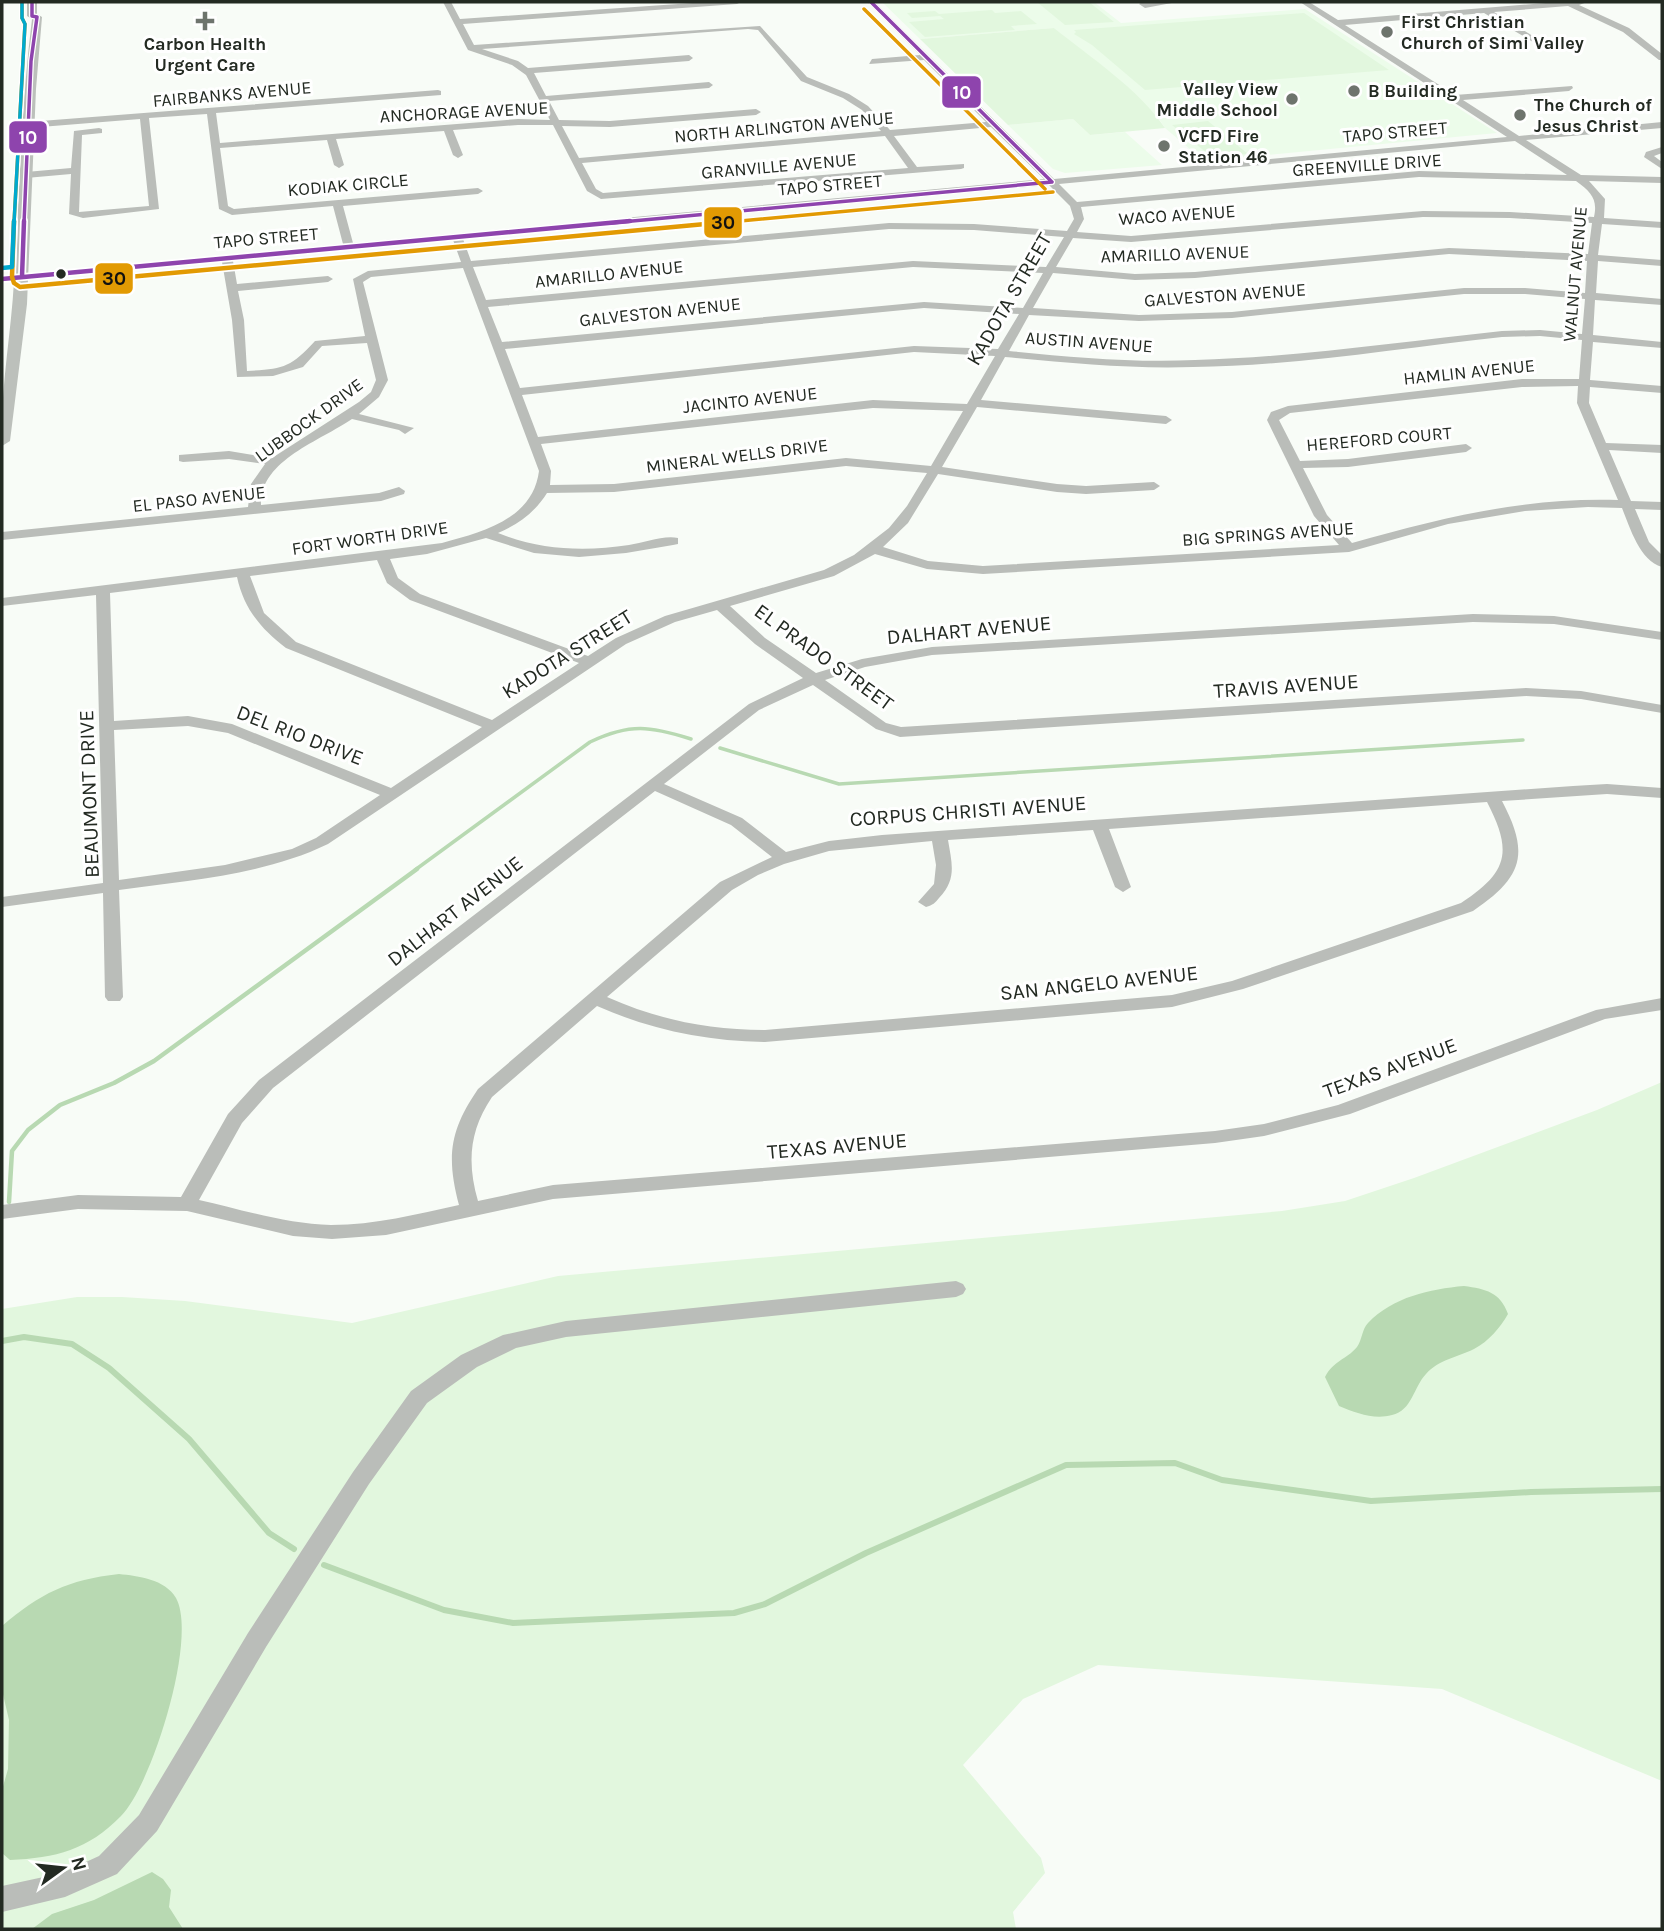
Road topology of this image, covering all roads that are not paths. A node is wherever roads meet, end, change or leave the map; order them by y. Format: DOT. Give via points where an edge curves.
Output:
graph roads {
  1 [pos="32,2"];
  2 [pos="447,2"];
  3 [pos="737,2"];
  4 [pos="871,2"];
  5 [pos="1174,2"];
  6 [pos="1304,2"];
  7 [pos="1583,2"];
  8 [pos="1569,3"];
  9 [pos="1145,6"];
  10 [pos="655,8"];
  11 [pos="1485,10"];
  12 [pos="41,16"];
  13 [pos="661,16"];
  14 [pos="457,22"];
  15 [pos="1337,23"];
  16 [pos="1533,40"];
  17 [pos="471,48"];
  18 [pos="927,57"];
  19 [pos="689,58"];
  20 [pos="1662,58"];
  21 [pos="872,62"];
  22 [pos="528,71"];
  23 [pos="709,85"];
  24 [pos="1569,88"];
  25 [pos="309,89"];
  26 [pos="438,93"];
  27 [pos="1454,98"];
  28 [pos="544,99"];
  29 [pos="313,103"];
  30 [pos="211,111"];
  31 [pos="756,112"];
  32 [pos="145,122"];
  33 [pos="556,122"];
  34 [pos="998,124"];
  35 [pos="28,125"];
  36 [pos="1662,125"];
  37 [pos="447,127"];
  38 [pos="135,128"];
  39 [pos="112,130"];
  40 [pos="888,134"];
  41 [pos="331,137"];
  42 [pos="1517,138"];
  43 [pos="216,146"];
  44 [pos="1662,150"];
  45 [pos="458,155"];
  46 [pos="577,161"];
  47 [pos="339,165"];
  48 [pos="961,166"];
  49 [pos="1662,166"];
  50 [pos="914,170"];
  51 [pos="75,171"];
  52 [pos="26,175"];
  53 [pos="1580,179"];
  54 [pos="1662,180"];
  55 [pos="1052,182"];
  56 [pos="478,191"];
  57 [pos="337,203"];
  58 [pos="1075,205"];
  59 [pos="1597,223"];
  60 [pos="1662,225"];
  61 [pos="1072,234"];
  62 [pos="457,238"];
  63 [pos="349,248"];
  64 [pos="227,258"];
  65 [pos="1592,258"];
  66 [pos="1662,263"];
  67 [pos="466,265"];
  68 [pos="1050,271"];
  69 [pos="22,277"];
  70 [pos="359,277"];
  71 [pos="2,279"];
  72 [pos="328,279"];
  73 [pos="231,288"];
  74 [pos="1590,296"];
  75 [pos="1662,302"];
  76 [pos="481,304"];
  77 [pos="1028,311"];
  78 [pos="1586,338"];
  79 [pos="370,339"];
  80 [pos="1662,345"];
  81 [pos="498,346"];
  82 [pos="1002,353"];
  83 [pos="1583,383"];
  84 [pos="1662,390"];
  85 [pos="515,392"];
  86 [pos="972,405"];
  87 [pos="349,415"];
  88 [pos="1166,419"];
  89 [pos="405,430"];
  90 [pos="2,441"];
  91 [pos="534,441"];
  92 [pos="1601,446"];
  93 [pos="1466,448"];
  94 [pos="1662,449"];
  95 [pos="183,458"];
  96 [pos="274,462"];
  97 [pos="1295,465"];
  98 [pos="935,470"];
  99 [pos="1154,486"];
  100 [pos="543,489"];
  101 [pos="399,491"];
  102 [pos="1625,504"];
  103 [pos="1662,506"];
  104 [pos="255,511"];
  105 [pos="488,534"];
  106 [pos="2,536"];
  107 [pos="673,541"];
  108 [pos="1349,548"];
  109 [pos="874,549"];
  110 [pos="382,556"];
  111 [pos="1662,563"];
  112 [pos="243,573"];
  113 [pos="103,590"];
  114 [pos="2,602"];
  115 [pos="718,603"];
  116 [pos="1662,636"];
  117 [pos="587,662"];
  118 [pos="812,678"];
  119 [pos="1662,709"];
  120 [pos="108,726"];
  121 [pos="493,726"];
  122 [pos="911,732"];
  123 [pos="652,785"];
  124 [pos="1662,793"];
  125 [pos="393,794"];
  126 [pos="1492,797"];
  127 [pos="1099,825"];
  128 [pos="939,836"];
  129 [pos="782,857"];
  130 [pos="113,886"];
  131 [pos="1123,887"];
  132 [pos="2,902"];
  133 [pos="926,902"];
  134 [pos="114,997"];
  135 [pos="593,998"];
  136 [pos="1662,1004"];
  137 [pos="187,1204"];
  138 [pos="470,1209"];
  139 [pos="2,1212"];
  140 [pos="956,1289"];
  141 [pos="2,1899"];
  1 -- 12 [label="main road" via="32,16"];
  2 -- 14 [label="street"];
  3 -- 10 [label="street"];
  4 -- 18 [label="street"];
  5 -- 9 [label="street"];
  6 -- 15 [label="street, WALNUT AVENUE"];
  7 -- 8 [label="street"];
  8 -- 11 [label="street"];
  8 -- 20 [label="street" via="1626,30"];
  10 -- 13 [label="street"];
  10 -- 14 [label="street"];
  11 -- 15 [label="street"];
  11 -- 16 [label="street"];
  12 -- 35 [label="main road"];
  14 -- 17 [label="street"];
  15 -- 27 [label="street, WALNUT AVENUE"];
  17 -- 22 [label="street"];
  17 -- 40 [label="street" via="670,28 760,28 804,79 858,102"];
  18 -- 21 [label="street"];
  18 -- 34 [label="street"];
  19 -- 22 [label="street"];
  22 -- 28 [label="street"];
  23 -- 28 [label="street"];
  24 -- 27 [label="street"];
  25 -- 29 [label="street"];
  26 -- 29 [label="street, FAIRBANKS AVENUE"];
  27 -- 42 [label="street, WALNUT AVENUE"];
  28 -- 33 [label="street"];
  29 -- 30 [label="street, FAIRBANKS AVENUE"];
  30 -- 32 [label="street, FAIRBANKS AVENUE"];
  30 -- 43 [label="street"];
  31 -- 33 [label="street, ANCHORAGE AVENUE" via="610,124"];
  32 -- 35 [label="street, FAIRBANKS AVENUE"];
  32 -- 38 [label="street"];
  32 -- 51 [label="street" via="155,207 74,214"];
  33 -- 37 [label="street, ANCHORAGE AVENUE"];
  33 -- 46 [label="street"];
  34 -- 40 [label="street, NORTH ARLINGTON AVENUE"];
  34 -- 55 [label="street"];
  35 -- 52 [label="main road"];
  36 -- 42 [label="street, TAPO STREET"];
  37 -- 41 [label="street, ANCHORAGE AVENUE"];
  37 -- 45 [label="street"];
  39 -- 51 [label="street" via="77,133"];
  40 -- 46 [label="street, NORTH ARLINGTON AVENUE"];
  40 -- 50 [label="street"];
  41 -- 43 [label="street, ANCHORAGE AVENUE"];
  41 -- 47 [label="street"];
  42 -- 53 [label="street, WALNUT AVENUE"];
  42 -- 55 [label="street, TAPO STREET"];
  43 -- 57 [label="street, KODIAK CIRCLE" via="223,208 248,213"];
  44 -- 49 [label="street" via="1649,157"];
  46 -- 50 [label="street, GRANVILLE AVENUE" via="592,191 600,196"];
  48 -- 50 [label="street, GRANVILLE AVENUE"];
  51 -- 52 [label="street"];
  52 -- 69 [label="main road"];
  53 -- 54 [label="street, GREENVILLE DRIVE"];
  53 -- 58 [label="street, GREENVILLE DRIVE" via="1419,174"];
  53 -- 59 [label="street, WALNUT AVENUE" via="1600,199"];
  55 -- 58 [label="street"];
  55 -- 62 [label="street, TAPO STREET"];
  56 -- 57 [label="street, KODIAK CIRCLE"];
  57 -- 63 [label="street"];
  58 -- 61 [label="street, KADOTA STREET" via="1079,219"];
  59 -- 60 [label="street, WACO AVENUE"];
  59 -- 61 [label="street, WACO AVENUE" via="1423,214 1145,238"];
  59 -- 65 [label="street, WALNUT AVENUE"];
  61 -- 67 [label="street, WACO AVENUE" via="974,227 868,227"];
  61 -- 68 [label="street, KADOTA STREET"];
  62 -- 63 [label="street, TAPO STREET"];
  62 -- 67 [label="street"];
  63 -- 64 [label="street, TAPO STREET"];
  64 -- 69 [label="street, TAPO STREET"];
  64 -- 73 [label="street"];
  65 -- 66 [label="street, AMARILLO AVENUE"];
  65 -- 68 [label="street, AMARILLO AVENUE" via="1449,251 1195,275"];
  65 -- 74 [label="street, WALNUT AVENUE"];
  67 -- 70 [label="street, WACO AVENUE"];
  67 -- 76 [label="street"];
  68 -- 76 [label="street, AMARILLO AVENUE" via="962,264 877,265"];
  68 -- 77 [label="street, KADOTA STREET"];
  69 -- 71 [label="street, TAPO STREET"];
  69 -- 90 [label="main road"];
  70 -- 79 [label="street, LUBBOCK DRIVE"];
  72 -- 73 [label="street"];
  73 -- 79 [label="street" via="241,375 299,365 319,343"];
  74 -- 75 [label="street, GALVESTON AVENUE"];
  74 -- 77 [label="street, GALVESTON AVENUE" via="1464,291 1175,318"];
  74 -- 78 [label="street, WALNUT AVENUE"];
  76 -- 81 [label="street"];
  77 -- 81 [label="street, GALVESTON AVENUE" via="893,307"];
  77 -- 82 [label="street, KADOTA STREET"];
  78 -- 80 [label="street, AUSTIN AVENUE"];
  78 -- 82 [label="street, AUSTIN AVENUE" via="1502,334 1194,364 1099,363"];
  78 -- 83 [label="street, WALNUT AVENUE"];
  79 -- 87 [label="street, LUBBOCK DRIVE" via="383,379 374,396"];
  81 -- 85 [label="street"];
  82 -- 85 [label="street, AUSTIN AVENUE" via="914,349"];
  82 -- 86 [label="street, KADOTA STREET"];
  83 -- 84 [label="street, HAMLIN AVENUE"];
  83 -- 92 [label="street, WALNUT AVENUE" via="1583,403"];
  83 -- 97 [label="street, HAMLIN AVENUE" via="1522,383 1280,412 1273,420"];
  85 -- 91 [label="street"];
  86 -- 88 [label="street, JACINTO AVENUE"];
  86 -- 91 [label="street, JACINTO AVENUE" via="873,404"];
  86 -- 98 [label="street, KADOTA STREET"];
  87 -- 89 [label="street" via="408,428"];
  87 -- 96 [label="street, LUBBOCK DRIVE"];
  91 -- 100 [label="street" via="545,471"];
  92 -- 94 [label="street"];
  92 -- 102 [label="street, WALNUT AVENUE"];
  93 -- 97 [label="street, HEREFORD COURT"];
  95 -- 96 [label="street" via="229,455"];
  96 -- 104 [label="street, LUBBOCK DRIVE" via="255,485"];
  97 -- 108 [label="street" via="1321,516"];
  98 -- 99 [label="street, MINERAL WELLS DRIVE" via="1057,488"];
  98 -- 100 [label="street, MINERAL WELLS DRIVE" via="846,462 614,488"];
  98 -- 109 [label="street, KADOTA STREET" via="904,522"];
  100 -- 105 [label="street, FORT WORTH DRIVE" via="522,514"];
  101 -- 104 [label="street, EL PASO AVENUE"];
  102 -- 103 [label="street, BIG SPRINGS AVENUE"];
  102 -- 108 [label="street, BIG SPRINGS AVENUE" via="1556,504 1493,511"];
  102 -- 111 [label="street, WALNUT AVENUE" via="1643,543"];
  104 -- 106 [label="street, EL PASO AVENUE"];
  105 -- 107 [label="street" via="523,549 559,554"];
  105 -- 110 [label="street, FORT WORTH DRIVE"];
  108 -- 109 [label="street, BIG SPRINGS AVENUE" via="983,570 928,565"];
  109 -- 115 [label="street, KADOTA STREET" via="829,573"];
  110 -- 112 [label="street, FORT WORTH DRIVE"];
  110 -- 117 [label="street" via="392,580 415,597"];
  112 -- 113 [label="street, FORT WORTH DRIVE"];
  112 -- 121 [label="street" via="254,611 291,645"];
  113 -- 114 [label="street, FORT WORTH DRIVE"];
  113 -- 120 [label="street, BEAUMONT DRIVE"];
  115 -- 117 [label="street, KADOTA STREET" via="650,627"];
  115 -- 118 [label="street, EL PRADO STREET" via="760,641"];
  116 -- 118 [label="street, DALHART AVENUE" via="1554,620 1473,618 932,651 873,660"];
  117 -- 121 [label="street, KADOTA STREET"];
  118 -- 122 [label="street, EL PRADO STREET" via="881,726"];
  118 -- 123 [label="street, DALHART AVENUE" via="754,708"];
  119 -- 122 [label="street, TRAVIS AVENUE" via="1581,695 1526,692"];
  120 -- 125 [label="street, DEL RIO DRIVE" via="188,721 232,729"];
  120 -- 130 [label="street, BEAUMONT DRIVE"];
  121 -- 125 [label="street, KADOTA STREET"];
  123 -- 129 [label="street" via="734,818"];
  123 -- 137 [label="street, DALHART AVENUE" via="266,1084 235,1119"];
  124 -- 126 [label="street, CORPUS CHRISTI AVENUE" via="1607,789"];
  125 -- 130 [label="street, KADOTA STREET" via="297,853 225,870"];
  126 -- 127 [label="street, CORPUS CHRISTI AVENUE"];
  126 -- 135 [label="street, SAN ANGELO AVENUE" via="1513,849 1506,873 1487,895 1467,907 1205,995 1117,1007 765,1036 663,1026"];
  127 -- 128 [label="street, CORPUS CHRISTI AVENUE"];
  127 -- 131 [label="street"];
  128 -- 129 [label="street, CORPUS CHRISTI AVENUE" via="838,844"];
  128 -- 133 [label="street" via="942,885"];
  129 -- 135 [label="street, CORPUS CHRISTI AVENUE" via="726,886"];
  130 -- 132 [label="street, KADOTA STREET"];
  130 -- 134 [label="street, BEAUMONT DRIVE"];
  135 -- 138 [label="street, CORPUS CHRISTI AVENUE" via="498,1080 474,1108 459,1154"];
  136 -- 138 [label="street, TEXAS AVENUE" via="1602,1014 1343,1110 1264,1130 553,1192"];
  137 -- 138 [label="street, TEXAS AVENUE" via="293,1229 332,1232 386,1228"];
  137 -- 139 [label="street, TEXAS AVENUE" via="78,1202"];
  140 -- 141 [label="street" via="566,1329 512,1340 470,1361 419,1397 361,1478 148,1823 108,1865 65,1885"];
}
